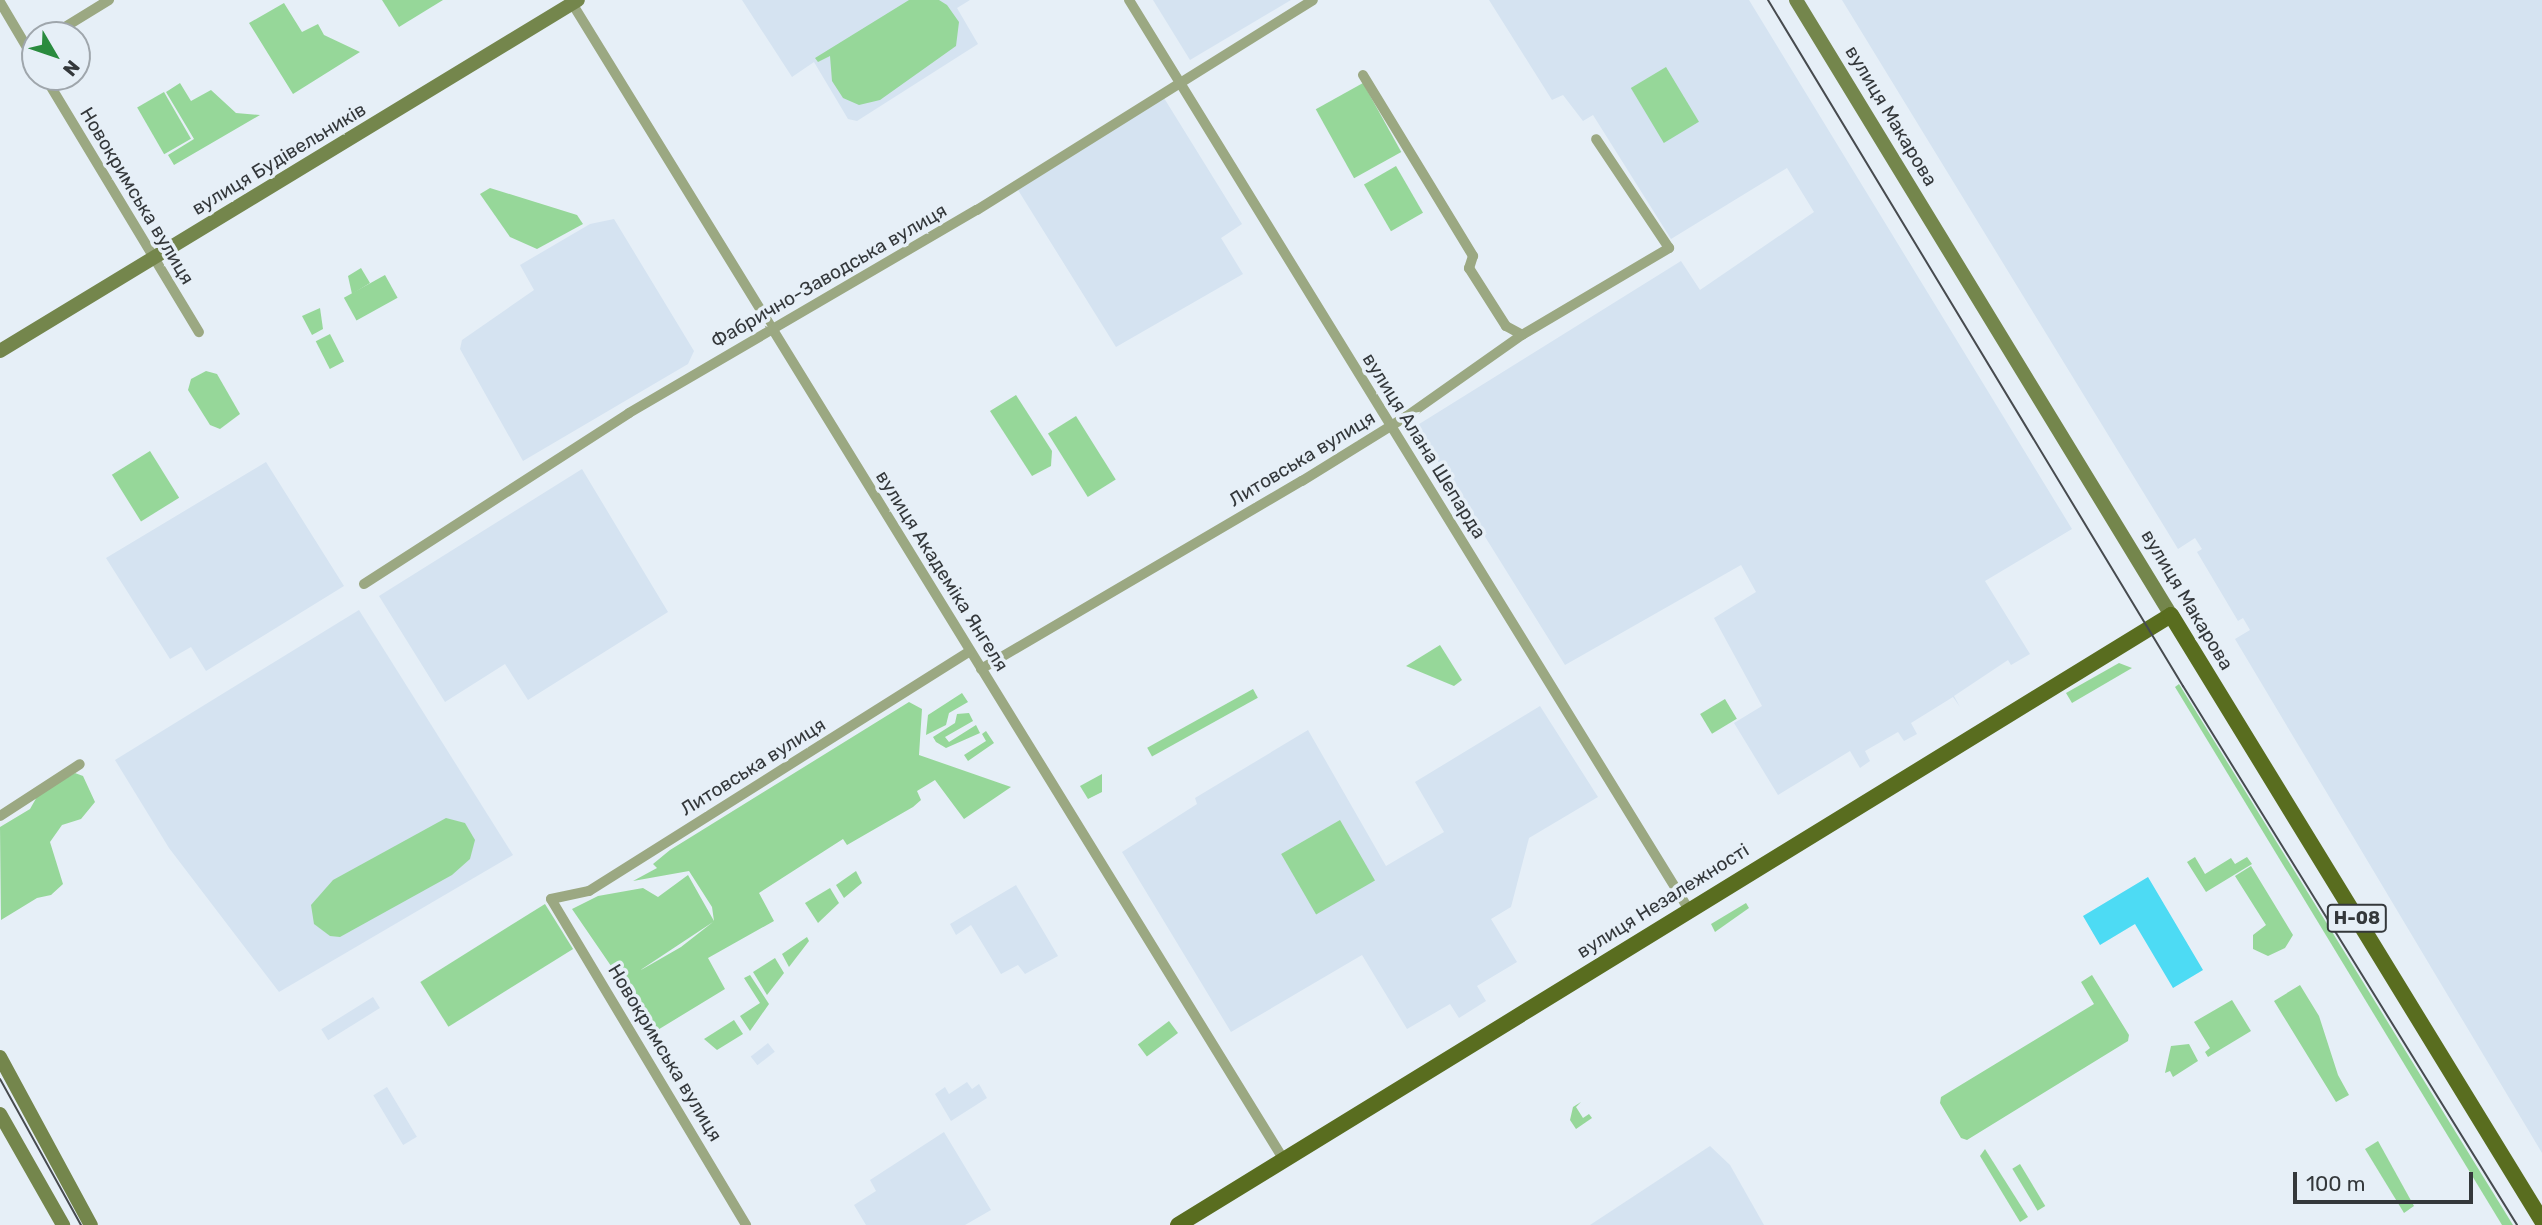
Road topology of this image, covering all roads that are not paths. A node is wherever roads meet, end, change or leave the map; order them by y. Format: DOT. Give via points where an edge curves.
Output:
graph roads {
  1 [pos="109,0"];
  2 [pos="1129,0"];
  3 [pos="1313,0"];
  4 [pos="1796,0"];
  5 [pos="573,1"];
  6 [pos="0,2"];
  7 [pos="75,21"];
  8 [pos="21,32"];
  9 [pos="1363,75"];
  10 [pos="1180,82"];
  11 [pos="53,91"];
  12 [pos="1596,139"];
  13 [pos="154,258"];
  14 [pos="771,330"];
  15 [pos="199,332"];
  16 [pos="1522,335"];
  17 [pos="0,351"];
  18 [pos="1391,426"];
  19 [pos="364,584"];
  20 [pos="2172,615"];
  21 [pos="970,651"];
  22 [pos="981,669"];
  23 [pos="80,764"];
  24 [pos="0,816"];
  25 [pos="551,899"];
  26 [pos="1689,910"];
  27 [pos="0,1056"];
  28 [pos="0,1114"];
  29 [pos="1284,1160"];
  30 [pos="2542,1221"];
  31 [pos="62,1225"];
  32 [pos="92,1225"];
  33 [pos="746,1225"];
  34 [pos="1178,1225"];
  1 -- 7 [label="street"];
  2 -- 10 [label="street, вулиця Алана Шепарда"];
  3 -- 10 [label="street, Фабрично-Заводська вулиця"];
  4 -- 20 [label="main road, вулиця Макарова / Н-08"];
  5 -- 13 [label="main road, вулиця Будівельників"];
  5 -- 14 [label="street, вулиця Академіка Янгеля"];
  6 -- 8 [label="street"];
  9 -- 16 [label="street" via="1473,256 1469,268 1506,326"];
  10 -- 14 [label="street, Фабрично-Заводська вулиця"];
  10 -- 18 [label="street, вулиця Алана Шепарда"];
  11 -- 13 [label="street, Новокримська вулиця"];
  12 -- 16 [label="street, Литовська вулиця" via="1669,248"];
  13 -- 15 [label="street, Новокримська вулиця"];
  13 -- 17 [label="main road, вулиця Будівельників"];
  14 -- 19 [label="street, Фабрично-Заводська вулиця" via="564,454"];
  14 -- 21 [label="street, вулиця Академіка Янгеля"];
  16 -- 18 [label="street, Литовська вулиця"];
  18 -- 22 [label="street, Литовська вулиця"];
  18 -- 26 [label="street, вулиця Алана Шепарда"];
  20 -- 26 [label="main road, вулиця Незалежності"];
  20 -- 30 [label="main road, вулиця Макарова / Н-08"];
  21 -- 22 [label="street, вулиця Академіка Янгеля"];
  21 -- 25 [label="street, Литовська вулиця" via="589,891"];
  22 -- 29 [label="street, вулиця Академіка Янгеля"];
  23 -- 24 [label="street"];
  25 -- 33 [label="street, Новокримська вулиця"];
  26 -- 29 [label="main road, вулиця Незалежності"];
  27 -- 32 [label="main road"];
  28 -- 31 [label="main road"];
  29 -- 34 [label="main road, вулиця Незалежності"];
}
